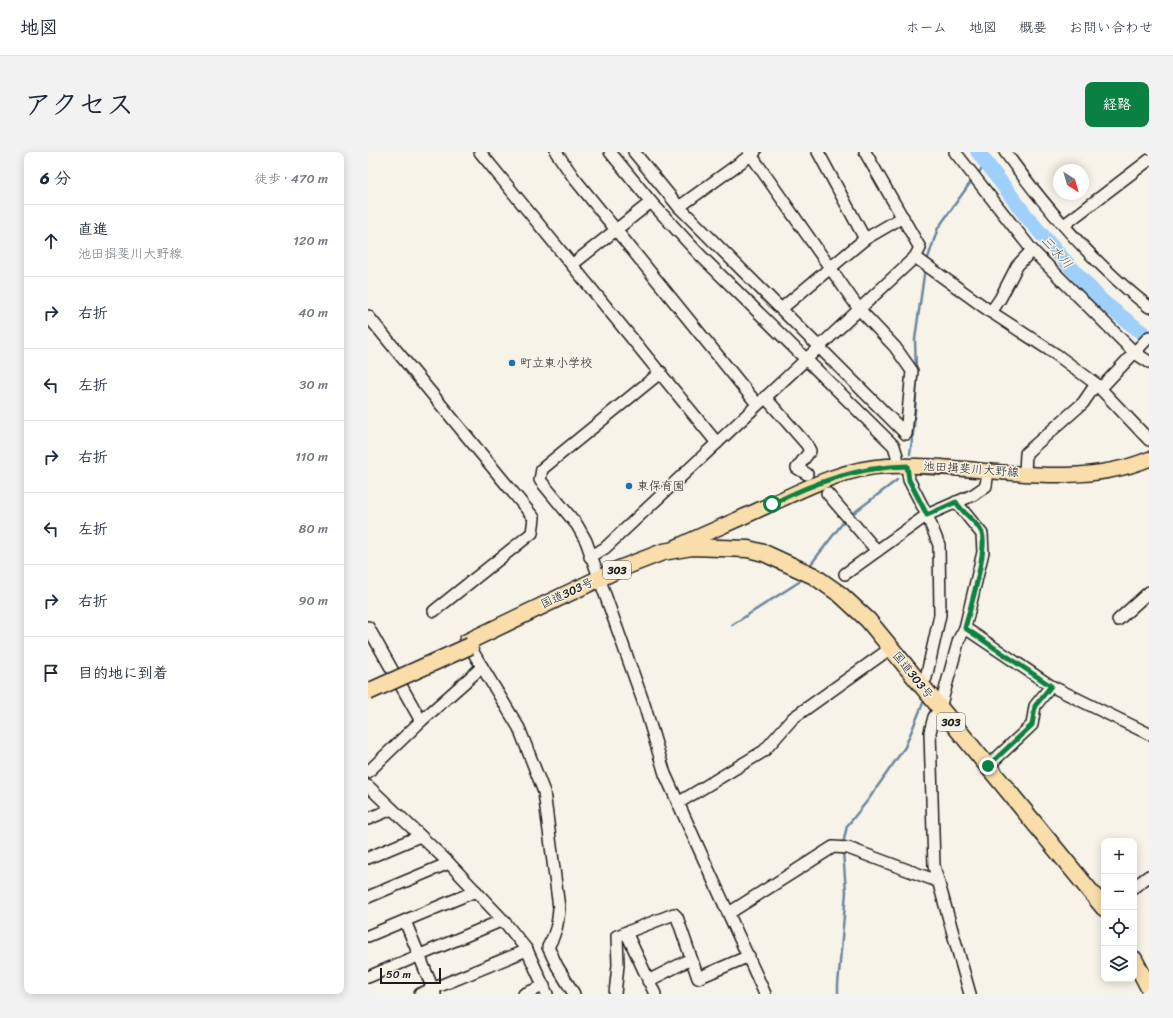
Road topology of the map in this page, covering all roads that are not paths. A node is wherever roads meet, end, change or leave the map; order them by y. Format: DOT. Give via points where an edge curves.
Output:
graph roads {
  1 [pos="480,152"];
  2 [pos="556,152"];
  3 [pos="610,152"];
  4 [pos="634,152"];
  5 [pos="818,152"];
  6 [pos="865,152"];
  7 [pos="955,152"];
  8 [pos="1005,152"];
  9 [pos="752,153"];
  10 [pos="1149,160"];
  11 [pos="652,202"];
  12 [pos="679,206"];
  13 [pos="903,217"];
  14 [pos="1064,225"];
  15 [pos="616,230"];
  16 [pos="865,239"];
  17 [pos="1032,250"];
  18 [pos="922,261"];
  19 [pos="573,264"];
  20 [pos="830,268"];
  21 [pos="1149,307"];
  22 [pos="781,309"];
  23 [pos="859,309"];
  24 [pos="991,312"];
  25 [pos="368,316"];
  26 [pos="1149,338"];
  27 [pos="818,347"];
  28 [pos="1137,352"];
  29 [pos="806,359"];
  30 [pos="1149,362"];
  31 [pos="661,372"];
  32 [pos="1098,386"];
  33 [pos="761,401"];
  34 [pos="1149,440"];
  35 [pos="717,443"];
  36 [pos="1149,459"];
  37 [pos="903,466"];
  38 [pos="988,470"];
  39 [pos="1025,473"];
  40 [pos="807,474"];
  41 [pos="827,492"];
  42 [pos="956,502"];
  43 [pos="927,515"];
  44 [pos="876,551"];
  45 [pos="663,552"];
  46 [pos="590,557"];
  47 [pos="777,559"];
  48 [pos="846,574"];
  49 [pos="600,582"];
  50 [pos="1149,592"];
  51 [pos="434,611"];
  52 [pos="1118,620"];
  53 [pos="368,627"];
  54 [pos="965,628"];
  55 [pos="468,644"];
  56 [pos="891,648"];
  57 [pos="482,667"];
  58 [pos="920,684"];
  59 [pos="1051,686"];
  60 [pos="368,687"];
  61 [pos="368,692"];
  62 [pos="940,708"];
  63 [pos="421,721"];
  64 [pos="1149,734"];
  65 [pos="988,766"];
  66 [pos="368,772"];
  67 [pos="368,786"];
  68 [pos="678,803"];
  69 [pos="392,809"];
  70 [pos="368,819"];
  71 [pos="420,836"];
  72 [pos="368,858"];
  73 [pos="449,863"];
  74 [pos="1149,876"];
  75 [pos="936,881"];
  76 [pos="1137,885"];
  77 [pos="476,891"];
  78 [pos="368,897"];
  79 [pos="1101,904"];
  80 [pos="729,913"];
  81 [pos="503,920"];
  82 [pos="405,921"];
  83 [pos="626,932"];
  84 [pos="368,936"];
  85 [pos="527,950"];
  86 [pos="419,956"];
  87 [pos="749,956"];
  88 [pos="692,959"];
  89 [pos="1137,965"];
  90 [pos="368,977"];
  91 [pos="648,980"];
  92 [pos="1149,988"];
  93 [pos="545,990"];
  94 [pos="434,991"];
  95 [pos="420,994"];
  96 [pos="524,994"];
  97 [pos="574,994"];
  98 [pos="615,994"];
  99 [pos="655,994"];
  100 [pos="766,994"];
  101 [pos="970,994"];
  1 -- 19 [label="street"];
  2 -- 15 [label="street"];
  3 -- 11 [label="street"];
  4 -- 12 [label="street"];
  5 -- 16 [label="street"];
  6 -- 13 [label="street"];
  7 -- 17 [label="street"];
  8 -- 14 [label="street"];
  9 -- 12 [label="street"];
  9 -- 20 [label="street"];
  10 -- 14 [label="street"];
  11 -- 15 [label="street"];
  11 -- 29 [label="street" via="698,252"];
  12 -- 22 [label="street"];
  13 -- 16 [label="street"];
  13 -- 18 [label="street" via="920,248"];
  14 -- 21 [label="street" via="1093,257"];
  15 -- 19 [label="street"];
  15 -- 33 [label="street"];
  16 -- 20 [label="street"];
  17 -- 24 [label="street" via="1017,266"];
  17 -- 28 [label="street"];
  18 -- 23 [label="street"];
  18 -- 24 [label="street"];
  19 -- 31 [label="street"];
  20 -- 22 [label="street"];
  20 -- 23 [label="street"];
  22 -- 27 [label="street"];
  23 -- 27 [label="street"];
  23 -- 27 [label="street" via="895,347 912,371 906,434"];
  24 -- 32 [label="street" via="1057,355"];
  25 -- 51 [label="street" via="534,518 532,533"];
  26 -- 28 [label="street"];
  27 -- 29 [label="street"];
  28 -- 30 [label="street"];
  28 -- 32 [label="street"];
  29 -- 33 [label="street"];
  29 -- 37 [label="street" via="894,446"];
  31 -- 35 [label="street"];
  31 -- 46 [label="street" via="542,469 540,480 577,525 586,541"];
  32 -- 34 [label="street"];
  32 -- 39 [label="street" via="1083,403 1026,453"];
  33 -- 35 [label="street"];
  33 -- 40 [label="street" via="807,445 810,451 798,468"];
  35 -- 46 [label="street" via="605,548"];
  36 -- 39 [label="main road, 池田揖斐川大野線" via="1123,468 1082,474"];
  37 -- 38 [label="main road, 池田揖斐川大野線"];
  37 -- 43 [label="street"];
  37 -- 45 [label="main road, 池田揖斐川大野線" via="860,470 828,479"];
  38 -- 39 [label="main road, 池田揖斐川大野線"];
  38 -- 42 [label="street" via="986,486"];
  41 -- 44 [label="street"];
  42 -- 43 [label="street"];
  42 -- 54 [label="street" via="982,534 983,552"];
  43 -- 44 [label="street"];
  43 -- 58 [label="street" via="939,545 940,615 926,678"];
  44 -- 48 [label="street"];
  45 -- 47 [label="highway, 国道303号 / 303" via="692,547 728,548 764,553"];
  45 -- 49 [label="highway, 国道303号 / 303"];
  46 -- 49 [label="street"];
  47 -- 49 [label="highway, 国道303号 / 303" via="723,553 693,555 665,560"];
  47 -- 56 [label="highway, 国道303号 / 303" via="814,576 841,595 868,620"];
  49 -- 55 [label="highway, 国道303号 / 303"];
  49 -- 68 [label="street" via="644,704 665,774"];
  50 -- 52 [label="street"];
  53 -- 63 [label="street"];
  54 -- 59 [label="street"];
  54 -- 62 [label="street" via="959,639"];
  55 -- 57 [label="street"];
  55 -- 60 [label="highway, 国道303号 / 303"];
  55 -- 61 [label="highway, 国道303号 / 303, bridge"];
  56 -- 58 [label="highway, 国道303号 / 303"];
  56 -- 68 [label="street" via="793,718 764,751"];
  57 -- 63 [label="street"];
  57 -- 97 [label="street" via="518,728 544,792 559,908 558,926 548,947 556,966"];
  58 -- 62 [label="highway, 国道303号 / 303"];
  59 -- 64 [label="street"];
  59 -- 65 [label="street" via="1035,706 1032,725"];
  62 -- 65 [label="highway, 国道303号 / 303"];
  62 -- 75 [label="street" via="934,717 930,732 932,838"];
  63 -- 66 [label="street"];
  65 -- 79 [label="highway, 国道303号 / 303"];
  67 -- 69 [label="street"];
  68 -- 80 [label="street"];
  69 -- 70 [label="street"];
  69 -- 71 [label="street"];
  71 -- 72 [label="street"];
  71 -- 73 [label="street"];
  73 -- 77 [label="street"];
  73 -- 78 [label="street"];
  74 -- 76 [label="street"];
  75 -- 80 [label="street" via="848,848 833,847"];
  75 -- 101 [label="street"];
  77 -- 81 [label="street"];
  77 -- 82 [label="street"];
  80 -- 87 [label="street"];
  81 -- 85 [label="street"];
  81 -- 86 [label="street"];
  82 -- 84 [label="street"];
  82 -- 86 [label="street"];
  83 -- 88 [label="street" via="674,914"];
  83 -- 91 [label="street"];
  83 -- 98 [label="street" via="617,936"];
  85 -- 93 [label="street"];
  85 -- 94 [label="street"];
  86 -- 90 [label="street"];
  86 -- 94 [label="street"];
  87 -- 88 [label="street" via="698,978"];
  87 -- 100 [label="street"];
  88 -- 91 [label="street"];
  89 -- 92 [label="highway"];
  91 -- 99 [label="street"];
  93 -- 96 [label="street"];
  94 -- 95 [label="street"];
}
